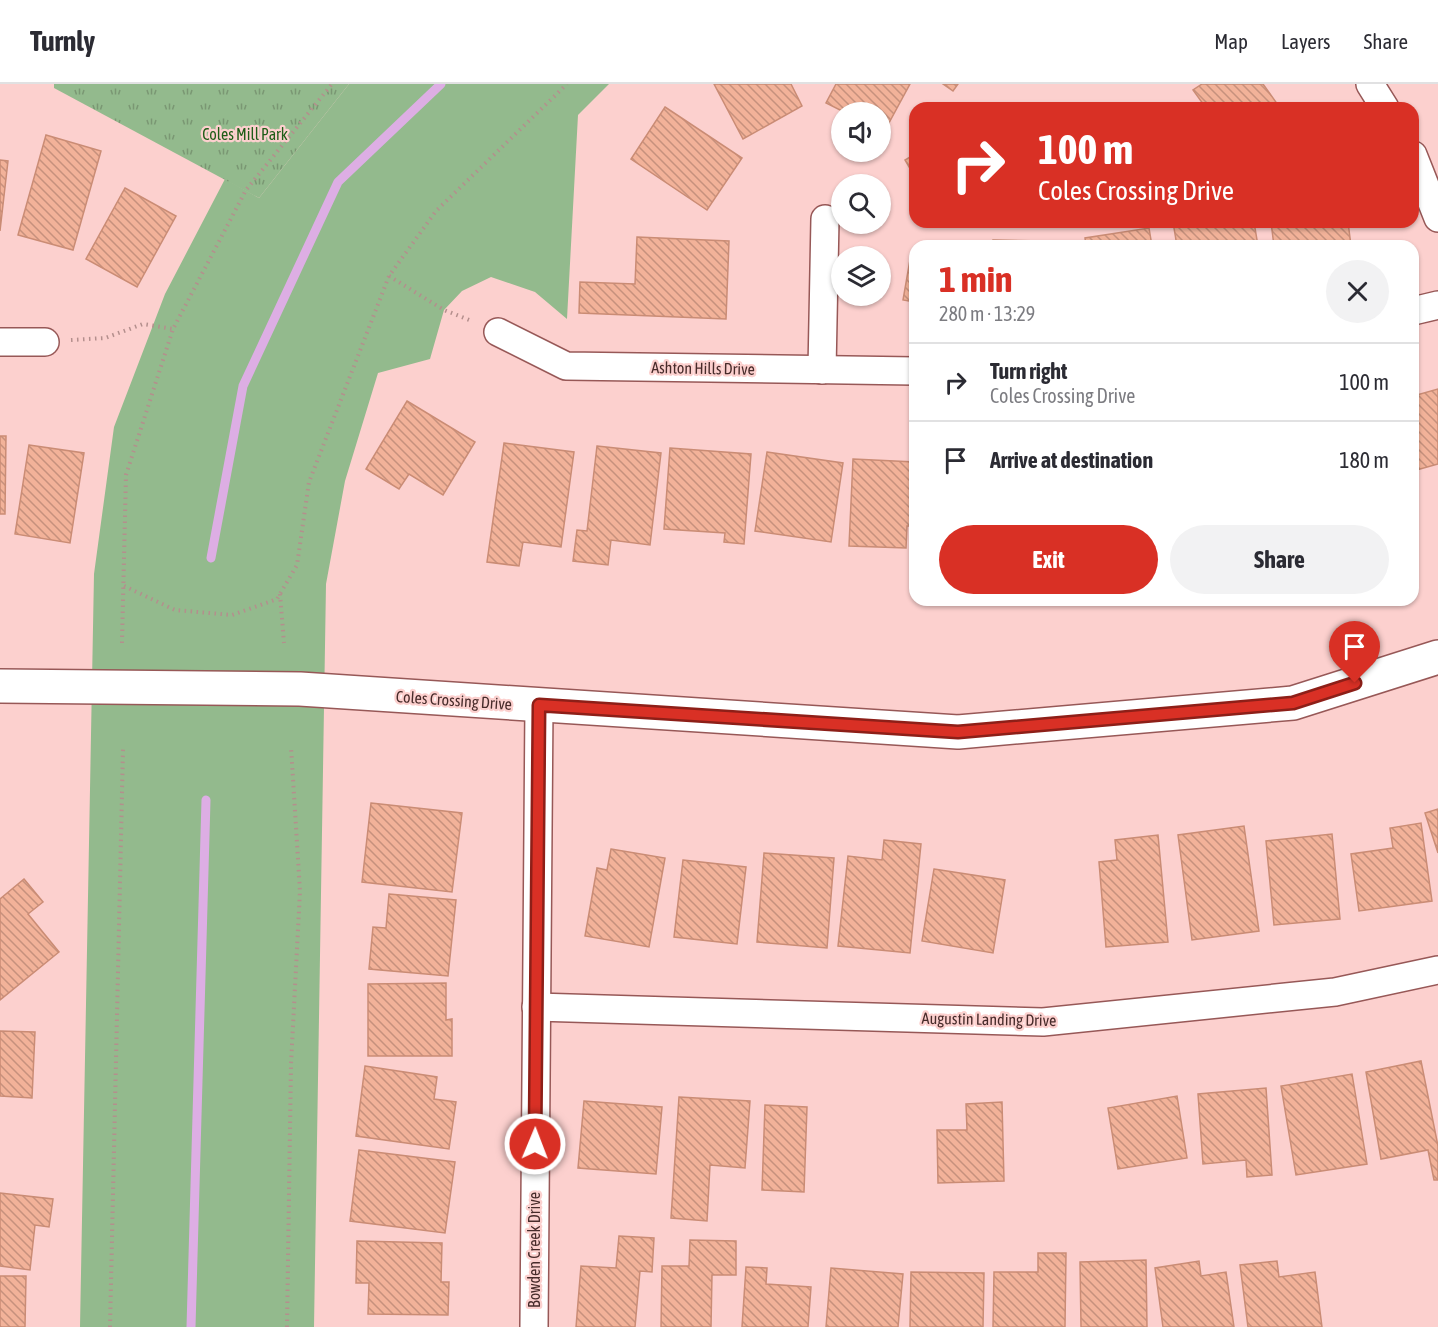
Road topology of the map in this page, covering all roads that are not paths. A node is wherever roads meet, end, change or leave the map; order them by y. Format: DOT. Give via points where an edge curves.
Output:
graph roads {
  1 [pos="1370,84"];
  2 [pos="1381,102"];
  3 [pos="1419,170"];
  4 [pos="1438,218"];
  5 [pos="825,219"];
  6 [pos="1438,305"];
  7 [pos="1419,310"];
  8 [pos="498,332"];
  9 [pos="0,342"];
  10 [pos="45,342"];
  11 [pos="822,370"];
  12 [pos="909,371"];
  13 [pos="1438,657"];
  14 [pos="0,686"];
  15 [pos="539,705"];
  16 [pos="1438,970"];
  17 [pos="536,1007"];
  18 [pos="534,1327"];
  1 -- 2 [label="street"];
  3 -- 4 [label="street"];
  5 -- 11 [label="street"];
  6 -- 7 [label="street"];
  8 -- 11 [label="street, Ashton Hills Drive" via="566,366"];
  9 -- 10 [label="street"];
  11 -- 12 [label="street, Ashton Hills Drive"];
  13 -- 15 [label="street, Coles Crossing Drive" via="1293,703 958,732"];
  14 -- 15 [label="street, Coles Crossing Drive" via="300,689"];
  15 -- 17 [label="street, Bowden Creek Drive"];
  16 -- 17 [label="street, Augustin Landing Drive" via="1335,992 1043,1022"];
  17 -- 18 [label="street, Bowden Creek Drive"];
}
